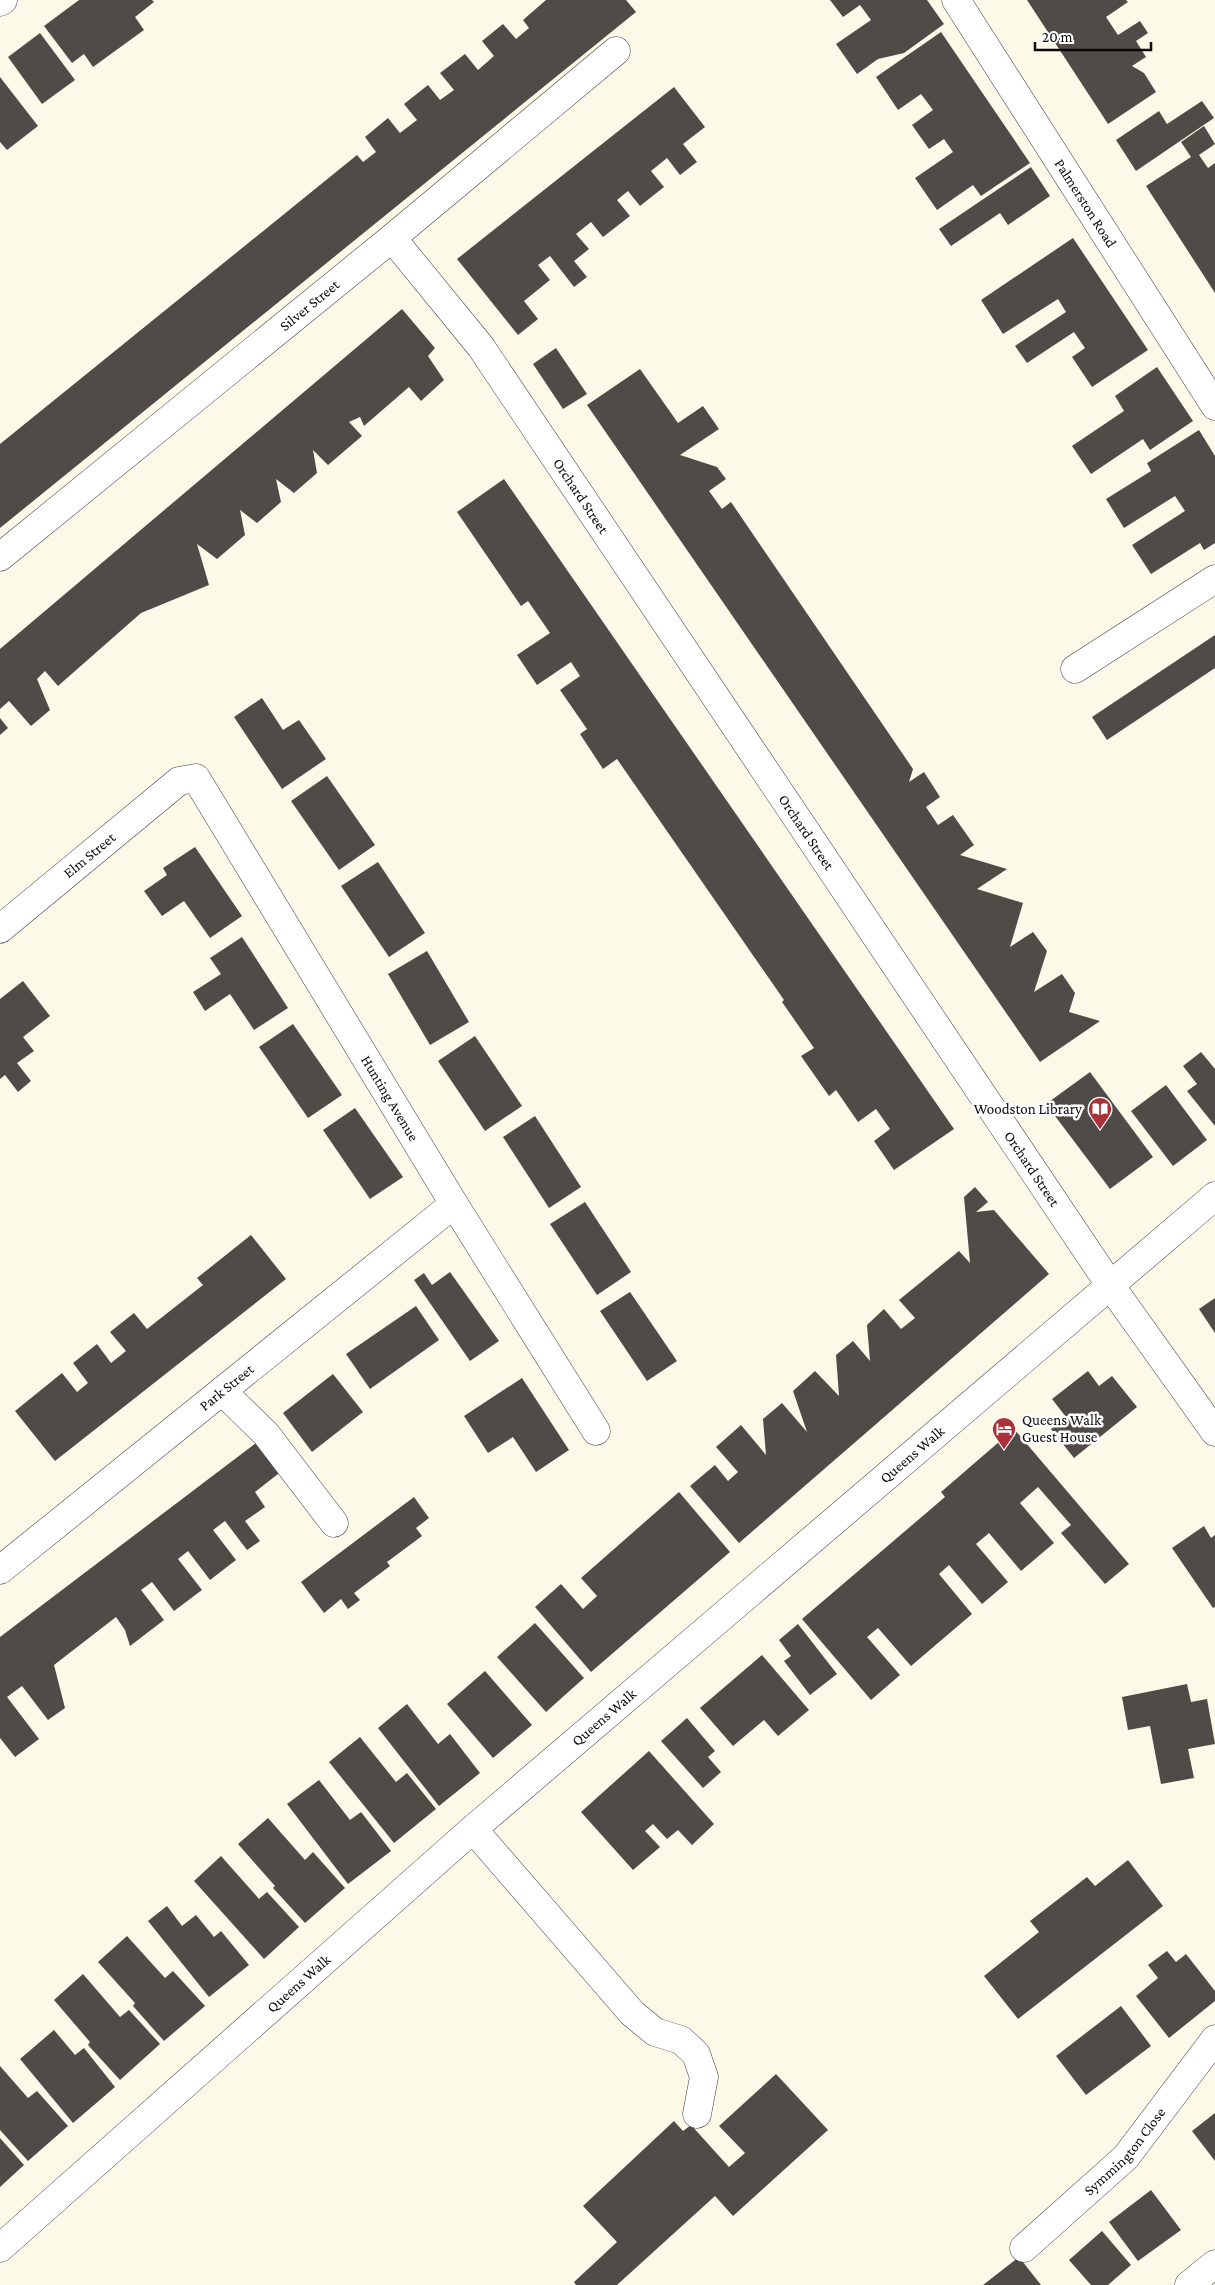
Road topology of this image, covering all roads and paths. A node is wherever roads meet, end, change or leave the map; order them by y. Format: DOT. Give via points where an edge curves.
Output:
graph roads {
  1 [pos="3,0"];
  2 [pos="956,0"];
  3 [pos="0,2"];
  4 [pos="616,51"];
  5 [pos="392,238"];
  6 [pos="1215,406"];
  7 [pos="0,557"];
  8 [pos="1215,579"];
  9 [pos="1075,669"];
  10 [pos="179,781"];
  11 [pos="0,929"];
  12 [pos="1215,1196"];
  13 [pos="454,1204"];
  14 [pos="1110,1285"];
  15 [pos="222,1391"];
  16 [pos="596,1431"];
  17 [pos="1215,1432"];
  18 [pos="334,1523"];
  19 [pos="0,1570"];
  20 [pos="473,1829"];
  21 [pos="1214,2044"];
  22 [pos="698,2114"];
  23 [pos="0,2248"];
  24 [pos="1024,2248"];
  25 [pos="1215,2264"];
  26 [pos="1189,2285"];
  1 -- 3 [label="street"];
  2 -- 6 [label="street, Palmerston Road"];
  4 -- 5 [label="street, Silver Street"];
  5 -- 7 [label="street, Silver Street"];
  5 -- 14 [label="street, Orchard Street" via="481,347"];
  8 -- 9 [label="street"];
  10 -- 11 [label="street, Elm Street"];
  10 -- 13 [label="street, Hunting Avenue" via="196,778"];
  12 -- 14 [label="street, Queens Walk"];
  13 -- 15 [label="street, Park Street"];
  13 -- 16 [label="street, Hunting Avenue"];
  14 -- 17 [label="street, Orchard Street"];
  14 -- 20 [label="street, Queens Walk"];
  15 -- 18 [label="street" via="266,1434"];
  15 -- 19 [label="street, Park Street"];
  20 -- 22 [label="street" via="632,2014 656,2032 681,2040 696,2054 704,2077"];
  20 -- 23 [label="street, Queens Walk"];
  21 -- 24 [label="street, Symmington Close" via="1126,2157"];
  25 -- 26 [label="street"];
}
